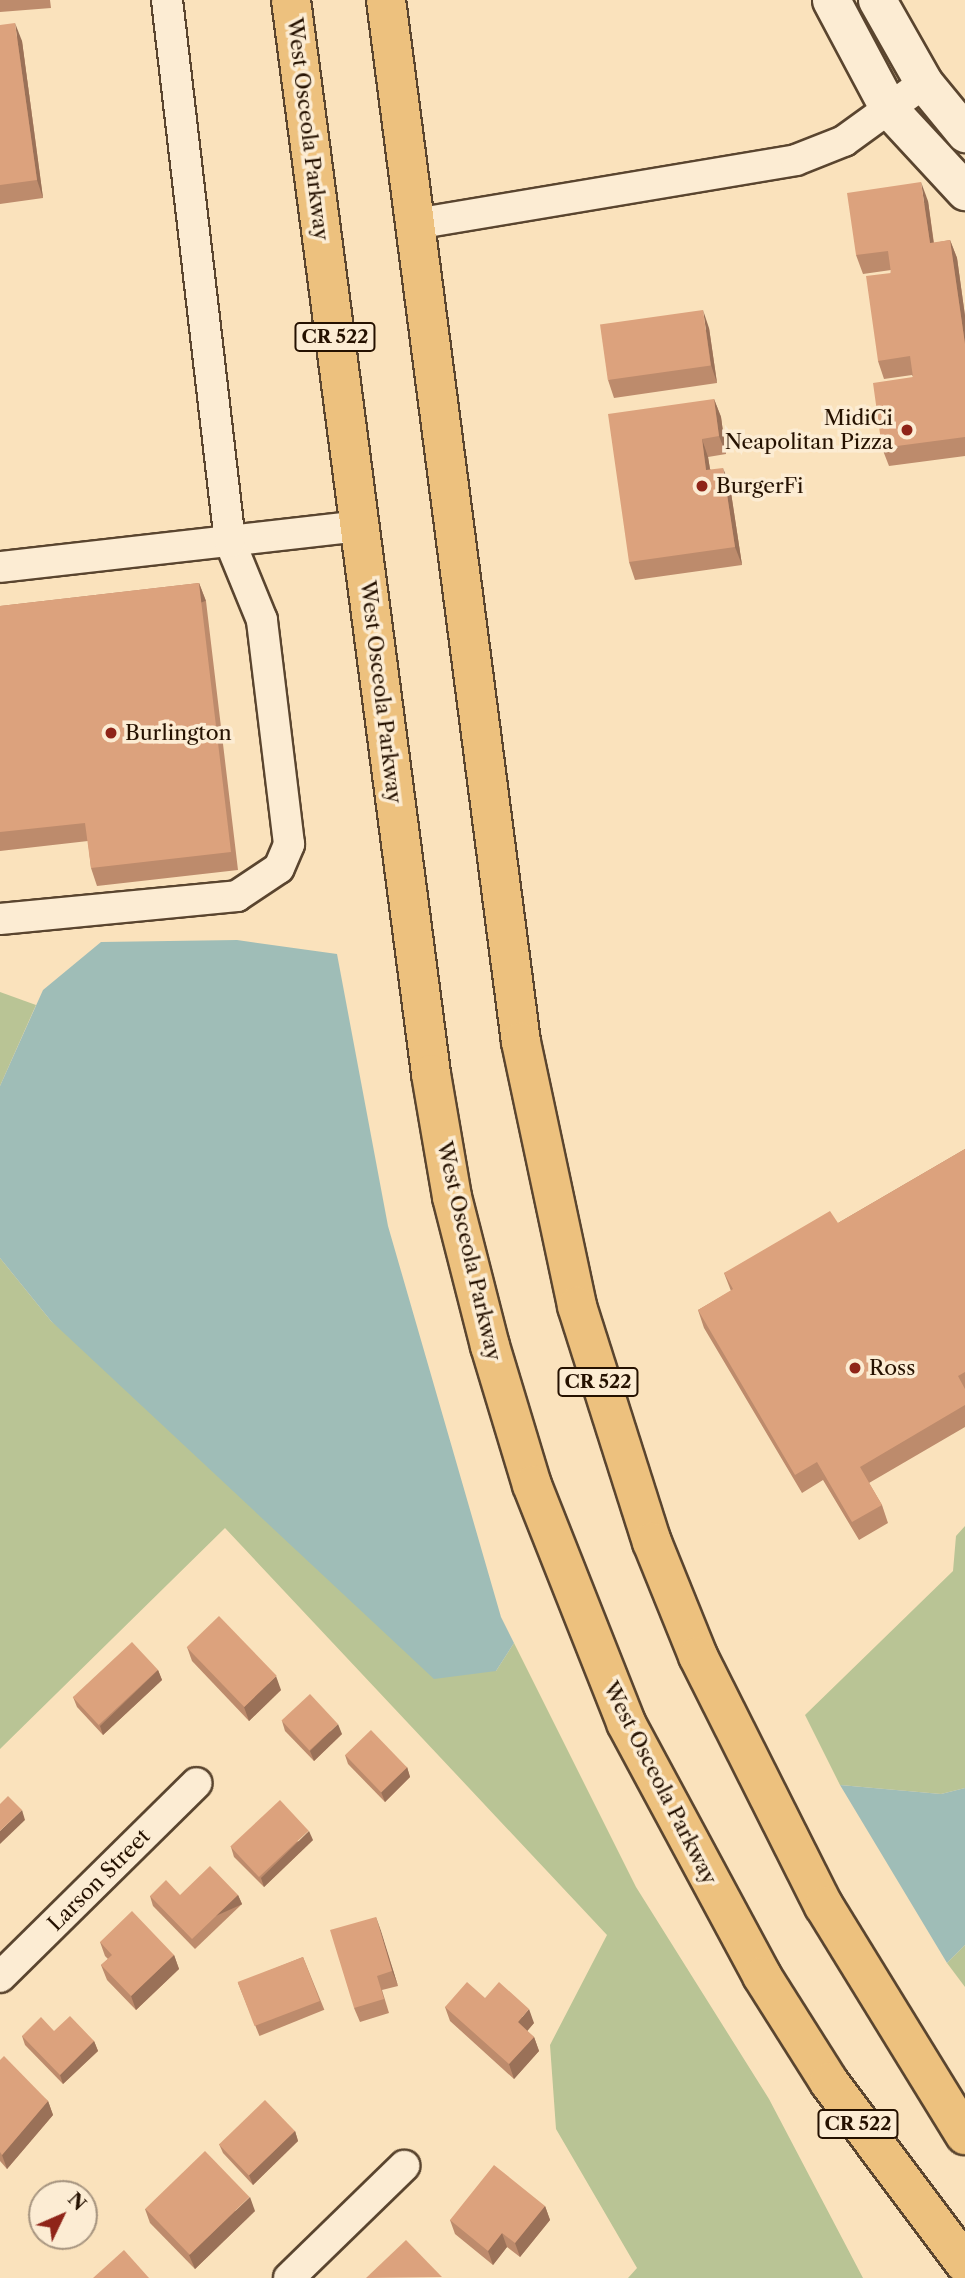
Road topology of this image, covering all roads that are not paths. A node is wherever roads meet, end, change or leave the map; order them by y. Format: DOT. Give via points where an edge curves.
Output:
graph roads {
  1 [pos="167,0"];
  2 [pos="292,0"];
  3 [pos="386,0"];
  4 [pos="831,0"];
  5 [pos="877,0"];
  6 [pos="924,83"];
  7 [pos="889,109"];
  8 [pos="965,133"];
  9 [pos="965,191"];
  10 [pos="415,223"];
  11 [pos="360,526"];
  12 [pos="230,542"];
  13 [pos="0,568"];
  14 [pos="0,919"];
  15 [pos="197,1783"];
  16 [pos="0,1977"];
  17 [pos="965,2136"];
  18 [pos="404,2166"];
  19 [pos="965,2264"];
  20 [pos="289,2278"];
  1 -- 12 [label="street"];
  2 -- 11 [label="main road, West Osceola Parkway / CR 522"];
  3 -- 10 [label="main road, CR 522"];
  4 -- 7 [label="street"];
  5 -- 6 [label="street"];
  6 -- 7 [label="street"];
  6 -- 8 [label="street"];
  7 -- 9 [label="street"];
  7 -- 10 [label="street" via="844,141 796,160"];
  10 -- 17 [label="main road, CR 522" via="521,1042 547,1185 607,1414 687,1630 757,1779 824,1906"];
  11 -- 12 [label="street"];
  11 -- 19 [label="main road, West Osceola Parkway / CR 522" via="452,1197 532,1485 626,1723 700,1866 829,2082"];
  12 -- 13 [label="street"];
  12 -- 14 [label="street" via="262,620 289,844 279,868 237,897"];
  15 -- 16 [label="street, Larson Street"];
  18 -- 20 [label="street"];
}
